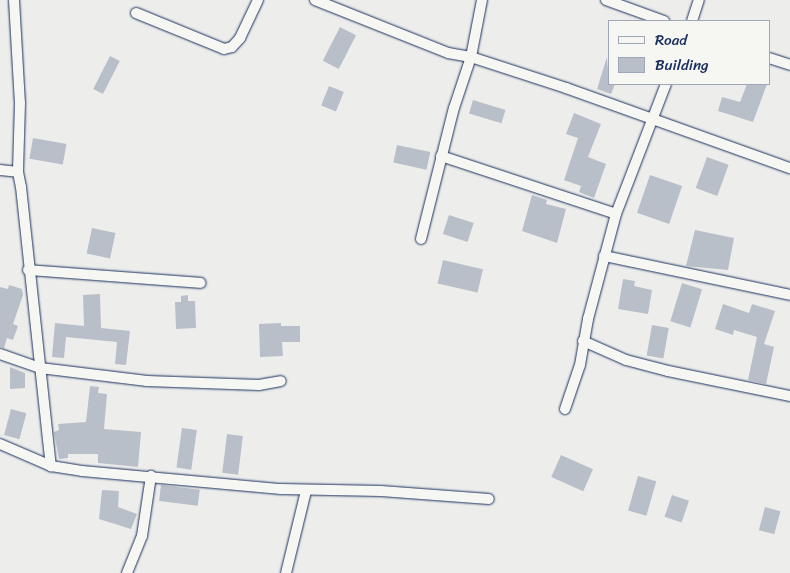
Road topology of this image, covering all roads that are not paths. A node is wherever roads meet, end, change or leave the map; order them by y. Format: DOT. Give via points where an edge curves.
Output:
graph roads {
  1 [pos="14,0"];
  2 [pos="258,0"];
  3 [pos="315,0"];
  4 [pos="482,0"];
  5 [pos="606,0"];
  6 [pos="699,0"];
  7 [pos="136,13"];
  8 [pos="661,20"];
  9 [pos="692,20"];
  10 [pos="471,57"];
  11 [pos="770,58"];
  12 [pos="790,65"];
  13 [pos="666,85"];
  14 [pos="651,120"];
  15 [pos="441,156"];
  16 [pos="790,168"];
  17 [pos="0,170"];
  18 [pos="18,172"];
  19 [pos="616,214"];
  20 [pos="421,239"];
  21 [pos="604,256"];
  22 [pos="28,270"];
  23 [pos="201,283"];
  24 [pos="790,295"];
  25 [pos="583,341"];
  26 [pos="0,354"];
  27 [pos="40,368"];
  28 [pos="281,381"];
  29 [pos="790,396"];
  30 [pos="564,409"];
  31 [pos="0,444"];
  32 [pos="50,466"];
  33 [pos="151,476"];
  34 [pos="306,491"];
  35 [pos="489,499"];
  36 [pos="127,573"];
  37 [pos="286,573"];
  1 -- 18 [label="street" via="20,104"];
  2 -- 7 [label="street" via="240,38 232,47 224,49"];
  3 -- 10 [label="street" via="392,33 448,53"];
  4 -- 10 [label="street"];
  5 -- 8 [label="street"];
  6 -- 9 [label="street"];
  10 -- 14 [label="street"];
  10 -- 15 [label="street"];
  11 -- 12 [label="street"];
  13 -- 14 [label="street"];
  14 -- 16 [label="street"];
  14 -- 19 [label="street"];
  15 -- 19 [label="street"];
  15 -- 20 [label="street"];
  17 -- 18 [label="street"];
  18 -- 22 [label="street"];
  19 -- 21 [label="street"];
  21 -- 24 [label="street"];
  21 -- 25 [label="street"];
  22 -- 23 [label="street"];
  22 -- 27 [label="street"];
  25 -- 29 [label="street" via="626,360"];
  25 -- 30 [label="street" via="580,365"];
  26 -- 27 [label="street"];
  27 -- 28 [label="street" via="147,381 259,385"];
  27 -- 32 [label="street"];
  31 -- 32 [label="street"];
  32 -- 33 [label="street"];
  33 -- 34 [label="street"];
  33 -- 36 [label="street" via="142,536"];
  34 -- 35 [label="street" via="381,491"];
  34 -- 37 [label="street"];
}
